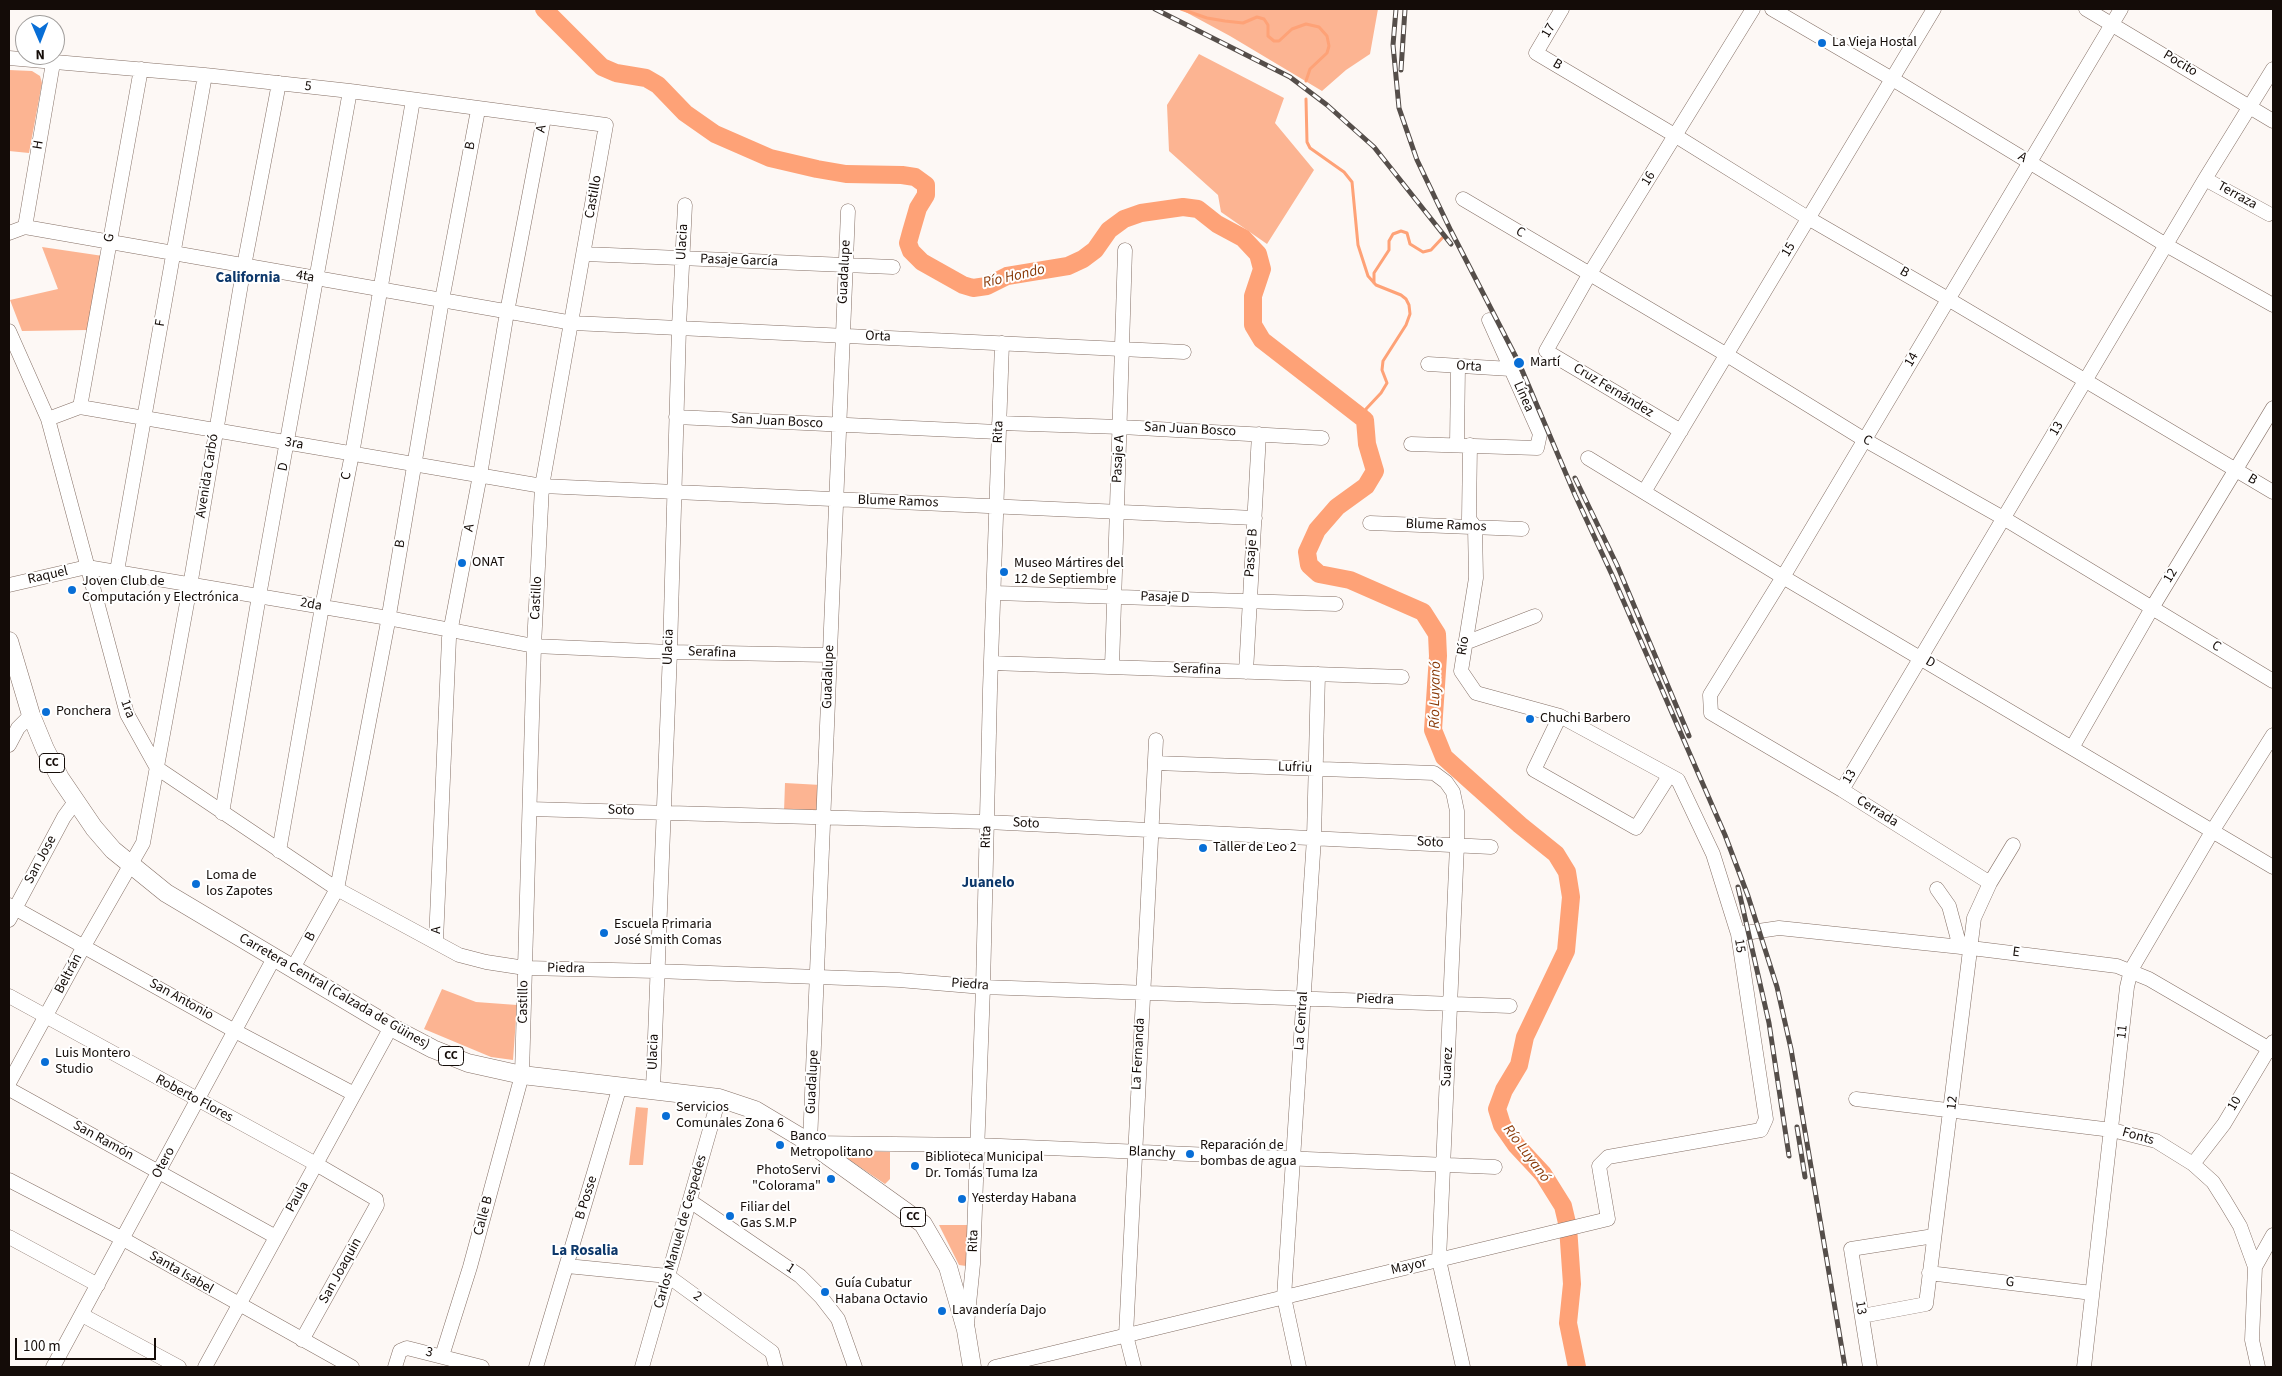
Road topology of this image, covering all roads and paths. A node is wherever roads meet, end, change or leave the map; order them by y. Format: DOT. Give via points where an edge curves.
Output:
graph roads {
  1 [pos="1562,9"];
  2 [pos="1752,9"];
  3 [pos="1772,9"];
  4 [pos="1934,9"];
  5 [pos="2086,9"];
  6 [pos="2121,9"];
  7 [pos="2112,24"];
  8 [pos="1536,53"];
  9 [pos="65,64"];
  10 [pos="53,65"];
  11 [pos="141,69"];
  12 [pos="2273,69"];
  13 [pos="205,75"];
  14 [pos="1891,78"];
  15 [pos="279,84"];
  16 [pos="350,91"];
  17 [pos="413,100"];
  18 [pos="2250,106"];
  19 [pos="478,110"];
  20 [pos="544,118"];
  21 [pos="2273,121"];
  22 [pos="606,126"];
  23 [pos="1676,136"];
  24 [pos="2030,163"];
  25 [pos="2206,178"];
  26 [pos="1463,199"];
  27 [pos="685,205"];
  28 [pos="848,211"];
  29 [pos="2269,214"];
  30 [pos="1808,218"];
  31 [pos="25,227"];
  32 [pos="9,233"];
  33 [pos="109,242"];
  34 [pos="2166,245"];
  35 [pos="1125,250"];
  36 [pos="174,253"];
  37 [pos="585,254"];
  38 [pos="682,259"];
  39 [pos="846,265"];
  40 [pos="244,266"];
  41 [pos="893,268"];
  42 [pos="1589,275"];
  43 [pos="317,279"];
  44 [pos="380,290"];
  45 [pos="1948,299"];
  46 [pos="442,300"];
  47 [pos="2273,305"];
  48 [pos="507,312"];
  49 [pos="1489,320"];
  50 [pos="573,323"];
  51 [pos="679,327"];
  52 [pos="9,332"];
  53 [pos="842,335"];
  54 [pos="1002,343"];
  55 [pos="1122,348"];
  56 [pos="1546,351"];
  57 [pos="1184,352"];
  58 [pos="1727,355"];
  59 [pos="1428,364"];
  60 [pos="1458,366"];
  61 [pos="1511,369"];
  62 [pos="2085,381"];
  63 [pos="80,407"];
  64 [pos="2273,408"];
  65 [pos="676,417"];
  66 [pos="145,418"];
  67 [pos="48,419"];
  68 [pos="838,425"];
  69 [pos="998,427"];
  70 [pos="1121,427"];
  71 [pos="216,430"];
  72 [pos="1681,432"];
  73 [pos="1259,434"];
  74 [pos="1322,438"];
  75 [pos="1865,440"];
  76 [pos="288,443"];
  77 [pos="1411,444"];
  78 [pos="1463,445"];
  79 [pos="352,454"];
  80 [pos="1588,458"];
  81 [pos="414,464"];
  82 [pos="2235,469"];
  83 [pos="480,475"];
  84 [pos="542,486"];
  85 [pos="673,492"];
  86 [pos="1644,492"];
  87 [pos="2273,492"];
  88 [pos="836,499"];
  89 [pos="997,505"];
  90 [pos="1116,511"];
  91 [pos="1255,518"];
  92 [pos="2005,519"];
  93 [pos="1370,523"];
  94 [pos="1475,528"];
  95 [pos="1522,529"];
  96 [pos="87,567"];
  97 [pos="117,571"];
  98 [pos="1783,577"];
  99 [pos="9,585"];
  100 [pos="190,585"];
  101 [pos="994,593"];
  102 [pos="259,596"];
  103 [pos="1113,596"];
  104 [pos="1249,601"];
  105 [pos="1336,604"];
  106 [pos="322,607"];
  107 [pos="2152,608"];
  108 [pos="1535,616"];
  109 [pos="388,618"];
  110 [pos="450,630"];
  111 [pos="9,640"];
  112 [pos="1464,643"];
  113 [pos="534,646"];
  114 [pos="670,652"];
  115 [pos="829,655"];
  116 [pos="1921,658"];
  117 [pos="991,663"];
  118 [pos="1112,667"];
  119 [pos="1246,672"];
  120 [pos="1318,674"];
  121 [pos="1402,677"];
  122 [pos="2273,681"];
  123 [pos="1711,713"];
  124 [pos="31,715"];
  125 [pos="1560,716"];
  126 [pos="2273,735"];
  127 [pos="1156,740"];
  128 [pos="9,746"];
  129 [pos="2073,746"];
  130 [pos="1155,763"];
  131 [pos="157,768"];
  132 [pos="1315,769"];
  133 [pos="1434,773"];
  134 [pos="1669,776"];
  135 [pos="1842,790"];
  136 [pos="75,802"];
  137 [pos="530,809"];
  138 [pos="663,812"];
  139 [pos="222,813"];
  140 [pos="824,817"];
  141 [pos="987,822"];
  142 [pos="2213,830"];
  143 [pos="1150,831"];
  144 [pos="1314,838"];
  145 [pos="1457,845"];
  146 [pos="2012,845"];
  147 [pos="1491,846"];
  148 [pos="279,851"];
  149 [pos="130,865"];
  150 [pos="2273,866"];
  151 [pos="1990,884"];
  152 [pos="337,889"];
  153 [pos="1937,889"];
  154 [pos="11,911"];
  155 [pos="1738,934"];
  156 [pos="436,941"];
  157 [pos="84,946"];
  158 [pos="1965,947"];
  159 [pos="274,958"];
  160 [pos="293,968"];
  161 [pos="525,968"];
  162 [pos="2131,970"];
  163 [pos="656,971"];
  164 [pos="818,978"];
  165 [pos="983,987"];
  166 [pos="1142,992"];
  167 [pos="9,996"];
  168 [pos="1304,998"];
  169 [pos="1451,1003"];
  170 [pos="1510,1006"];
  171 [pos="46,1017"];
  172 [pos="391,1027"];
  173 [pos="235,1031"];
  174 [pos="2272,1047"];
  175 [pos="522,1075"];
  176 [pos="9,1083"];
  177 [pos="620,1086"];
  178 [pos="9,1089"];
  179 [pos="653,1089"];
  180 [pos="354,1094"];
  181 [pos="719,1098"];
  182 [pos="1856,1099"];
  183 [pos="197,1101"];
  184 [pos="1952,1111"];
  185 [pos="1761,1130"];
  186 [pos="2112,1130"];
  187 [pos="810,1143"];
  188 [pos="977,1145"];
  189 [pos="1135,1152"];
  190 [pos="1294,1158"];
  191 [pos="316,1164"];
  192 [pos="2193,1164"];
  193 [pos="1442,1166"];
  194 [pos="1494,1167"];
  195 [pos="159,1172"];
  196 [pos="9,1180"];
  197 [pos="690,1201"];
  198 [pos="378,1202"];
  199 [pos="2273,1235"];
  200 [pos="1934,1236"];
  201 [pos="9,1237"];
  202 [pos="276,1237"];
  203 [pos="122,1239"];
  204 [pos="1439,1260"];
  205 [pos="566,1266"];
  206 [pos="2255,1267"];
  207 [pos="1929,1273"];
  208 [pos="668,1276"];
  209 [pos="98,1285"];
  210 [pos="2092,1293"];
  211 [pos="1284,1297"];
  212 [pos="238,1306"];
  213 [pos="82,1315"];
  214 [pos="1862,1316"];
  215 [pos="966,1330"];
  216 [pos="1126,1335"];
  217 [pos="302,1340"];
  218 [pos="442,1356"];
  219 [pos="53,1367"];
  220 [pos="179,1367"];
  221 [pos="205,1367"];
  222 [pos="352,1367"];
  223 [pos="395,1367"];
  224 [pos="482,1367"];
  225 [pos="536,1367"];
  226 [pos="642,1367"];
  227 [pos="776,1367"];
  228 [pos="855,1367"];
  229 [pos="972,1367"];
  230 [pos="995,1367"];
  231 [pos="1134,1367"];
  232 [pos="1299,1367"];
  233 [pos="1463,1367"];
  234 [pos="1870,1367"];
  235 [pos="2084,1367"];
  236 [pos="2258,1367"];
  1 -- 8 [label="street, 17"];
  2 -- 23 [label="street, 16"];
  3 -- 14 [label="street, A"];
  4 -- 14 [label="street, 15"];
  5 -- 7 [label="street, Pocito"];
  6 -- 7 [label="street, 14"];
  7 -- 18 [label="street, Pocito"];
  7 -- 24 [label="street, 14"];
  8 -- 23 [label="street, B"];
  9 -- 11 [label="street, 5"];
  10 -- 31 [label="street, H"];
  11 -- 13 [label="street, 5"];
  11 -- 33 [label="street, G"];
  12 -- 18 [label="street, 13"];
  13 -- 15 [label="street, 5"];
  13 -- 36 [label="street, F"];
  14 -- 24 [label="street, A"];
  14 -- 30 [label="street, 15"];
  15 -- 16 [label="street, 5"];
  15 -- 40 [label="street, Avenida Carbó"];
  16 -- 17 [label="street, 5"];
  16 -- 43 [label="street, D"];
  17 -- 19 [label="street, 5"];
  17 -- 44 [label="street, C"];
  18 -- 21 [label="street, Pocito"];
  18 -- 25 [label="street, 13"];
  19 -- 20 [label="street, 5"];
  19 -- 46 [label="street, B"];
  20 -- 22 [label="street, 5"];
  20 -- 48 [label="street, A"];
  22 -- 37 [label="street, Castillo"];
  23 -- 30 [label="street, B"];
  23 -- 42 [label="street, 16"];
  24 -- 34 [label="street, A"];
  24 -- 45 [label="street, 14"];
  25 -- 29 [label="street, Terraza"];
  25 -- 34 [label="street, 13"];
  26 -- 42 [label="street, C"];
  27 -- 38 [label="street, Ulacia"];
  28 -- 39 [label="street, Guadalupe"];
  30 -- 45 [label="street, B"];
  30 -- 58 [label="street, 15"];
  31 -- 32 [label="street"];
  31 -- 33 [label="street, 4ta"];
  33 -- 36 [label="street, 4ta"];
  33 -- 63 [label="street, G"];
  34 -- 47 [label="street, A"];
  34 -- 62 [label="street, 13"];
  35 -- 55 [label="street, Pasaje A"];
  36 -- 40 [label="street, 4ta"];
  36 -- 66 [label="street, F"];
  37 -- 38 [label="street, Pasaje García"];
  37 -- 50 [label="street, Castillo"];
  38 -- 39 [label="street, Pasaje García"];
  38 -- 51 [label="street, Ulacia"];
  39 -- 41 [label="street, Pasaje García"];
  39 -- 53 [label="street, Guadalupe"];
  40 -- 43 [label="street, 4ta"];
  40 -- 71 [label="street, Avenida Carbó"];
  42 -- 56 [label="street, 16"];
  42 -- 58 [label="street, C"];
  43 -- 44 [label="street, 4ta"];
  43 -- 76 [label="street, D"];
  44 -- 46 [label="street, 4ta"];
  44 -- 79 [label="street, C"];
  45 -- 62 [label="street, B"];
  45 -- 75 [label="street, 14"];
  46 -- 48 [label="street, 4ta"];
  46 -- 81 [label="street, B"];
  48 -- 50 [label="street, 4ta"];
  48 -- 83 [label="street, A"];
  49 -- 61 [label="street, Línea"];
  50 -- 51 [label="street, Orta"];
  50 -- 84 [label="street, Castillo"];
  51 -- 53 [label="street, Orta"];
  51 -- 65 [label="street, Ulacia"];
  52 -- 67 [label="street, 1ra"];
  53 -- 54 [label="street, Orta"];
  53 -- 68 [label="street, Guadalupe"];
  54 -- 55 [label="street, Orta"];
  54 -- 69 [label="street, Rita"];
  55 -- 57 [label="street, Orta"];
  55 -- 70 [label="street, Pasaje A"];
  56 -- 72 [label="street, Cruz Fernández"];
  58 -- 72 [label="street, 15"];
  58 -- 75 [label="street, C"];
  59 -- 60 [label="street, Orta"];
  60 -- 61 [label="street, Orta"];
  60 -- 78 [label="street, Río"];
  61 -- 78 [label="street, Línea" via="1540,434 1537,448"];
  62 -- 82 [label="street, B"];
  62 -- 92 [label="street, 13"];
  63 -- 66 [label="street, 3ra"];
  63 -- 67 [label="street"];
  64 -- 82 [label="street, 12"];
  65 -- 68 [label="street, San Juan Bosco"];
  65 -- 85 [label="street, Ulacia"];
  66 -- 71 [label="street, 3ra"];
  66 -- 97 [label="street, F"];
  67 -- 96 [label="street, 1ra"];
  68 -- 69 [label="street, San Juan Bosco"];
  68 -- 88 [label="street, Guadalupe"];
  69 -- 70 [label="street, San Juan Bosco"];
  69 -- 89 [label="street, Rita"];
  70 -- 73 [label="street, San Juan Bosco"];
  70 -- 90 [label="street, Pasaje A"];
  71 -- 76 [label="street, 3ra"];
  71 -- 100 [label="street, Avenida Carbó"];
  72 -- 86 [label="street, 15"];
  73 -- 74 [label="street, San Juan Bosco"];
  73 -- 91 [label="street, Pasaje B"];
  75 -- 92 [label="street, C"];
  75 -- 98 [label="street, 14"];
  76 -- 79 [label="street, 3ra"];
  76 -- 102 [label="street, D"];
  77 -- 78 [label="street"];
  78 -- 94 [label="street, Río" via="1469,519"];
  79 -- 81 [label="street, 3ra"];
  79 -- 106 [label="street, C"];
  80 -- 86 [label="street, D"];
  81 -- 83 [label="street, 3ra"];
  81 -- 109 [label="street, B"];
  82 -- 87 [label="street, B"];
  82 -- 107 [label="street, 12"];
  83 -- 84 [label="street, 3ra"];
  83 -- 110 [label="street, A"];
  84 -- 85 [label="street, Blume Ramos"];
  84 -- 113 [label="street, Castillo"];
  85 -- 88 [label="street, Blume Ramos"];
  85 -- 114 [label="street, Ulacia"];
  86 -- 98 [label="street, D"];
  88 -- 89 [label="street, Blume Ramos"];
  88 -- 115 [label="street, Guadalupe"];
  89 -- 90 [label="street, Blume Ramos"];
  89 -- 101 [label="street, Rita"];
  90 -- 91 [label="street, Blume Ramos"];
  90 -- 103 [label="street, Pasaje A"];
  91 -- 104 [label="street, Pasaje B"];
  92 -- 107 [label="street, C"];
  92 -- 116 [label="street, 13"];
  93 -- 94 [label="street, Blume Ramos"];
  94 -- 95 [label="street, Blume Ramos"];
  94 -- 112 [label="street, Río" via="1476,578"];
  96 -- 97 [label="street, 2da"];
  96 -- 99 [label="street, Raquel"];
  96 -- 131 [label="street, 1ra" via="127,714"];
  97 -- 100 [label="street, 2da"];
  98 -- 116 [label="street, D"];
  98 -- 123 [label="street, 14" via="1710,695"];
  100 -- 102 [label="street, 2da"];
  100 -- 131 [label="street, Avenida Carbó"];
  101 -- 103 [label="street, Pasaje D"];
  101 -- 117 [label="street, Rita"];
  102 -- 106 [label="street, 2da"];
  102 -- 139 [label="street, D"];
  103 -- 104 [label="street, Pasaje D"];
  103 -- 118 [label="street, Pasaje A"];
  104 -- 105 [label="street, Pasaje D"];
  104 -- 119 [label="street, Pasaje B"];
  106 -- 109 [label="street, 2da"];
  106 -- 148 [label="street, C"];
  107 -- 122 [label="street, C"];
  107 -- 129 [label="street, 12"];
  108 -- 112 [label="street"];
  109 -- 110 [label="street, 2da"];
  109 -- 152 [label="street, B"];
  110 -- 113 [label="street, 2da"];
  110 -- 156 [label="street, A"];
  111 -- 124 [label="main road, Carretera Central (Calzada de Güines) / CC"];
  112 -- 125 [label="street, Río" via="1460,671 1476,693"];
  113 -- 114 [label="street, Serafina"];
  113 -- 137 [label="street, Castillo"];
  114 -- 115 [label="street, Serafina"];
  114 -- 138 [label="street, Ulacia"];
  115 -- 140 [label="street, Guadalupe"];
  116 -- 129 [label="street, D"];
  116 -- 135 [label="street, 13"];
  117 -- 118 [label="street, Serafina"];
  117 -- 141 [label="street, Rita"];
  118 -- 119 [label="street, Serafina"];
  119 -- 120 [label="street, Serafina"];
  120 -- 121 [label="street, Serafina"];
  120 -- 132 [label="street, La Central"];
  123 -- 135 [label="street, Cerrada"];
  124 -- 128 [label="street" via="18,728"];
  124 -- 136 [label="main road, Carretera Central (Calzada de Güines) / CC" via="45,749"];
  125 -- 134 [label="street, Río"];
  125 -- 134 [label="street" via="1534,770 1636,828"];
  126 -- 142 [label="street, 11"];
  127 -- 130 [label="street, La Fernanda"];
  129 -- 142 [label="street, D"];
  130 -- 132 [label="street, Lufriu"];
  130 -- 143 [label="street, La Fernanda"];
  131 -- 139 [label="street, 1ra"];
  131 -- 149 [label="street, Avenida Carbó" via="143,843"];
  132 -- 133 [label="street, Lufriu"];
  132 -- 144 [label="street, La Central"];
  133 -- 145 [label="street, Suarez" via="1453,792 1457,811"];
  134 -- 155 [label="street, 15" via="1678,780 1713,854"];
  135 -- 151 [label="street, Cerrada"];
  136 -- 149 [label="main road, Carretera Central (Calzada de Güines) / CC" via="94,828"];
  136 -- 154 [label="street, San Jose"];
  137 -- 138 [label="street, Soto"];
  137 -- 161 [label="street, Castillo"];
  138 -- 140 [label="street, Soto"];
  138 -- 163 [label="street, Ulacia"];
  139 -- 148 [label="street, 1ra"];
  140 -- 141 [label="street, Soto"];
  140 -- 164 [label="street, Guadalupe"];
  141 -- 143 [label="street, Soto"];
  141 -- 165 [label="street, Rita"];
  142 -- 150 [label="street, D"];
  142 -- 162 [label="street, 11"];
  143 -- 144 [label="street, Soto"];
  143 -- 166 [label="street, La Fernanda"];
  144 -- 145 [label="street, Soto"];
  144 -- 168 [label="street, La Central"];
  145 -- 147 [label="street, Soto"];
  145 -- 169 [label="street, Suarez"];
  146 -- 151 [label="street, 12"];
  148 -- 152 [label="street, 1ra"];
  149 -- 157 [label="street, Beltrán"];
  149 -- 159 [label="main road, Carretera Central (Calzada de Güines) / CC" via="166,893"];
  151 -- 158 [label="street, 12"];
  152 -- 156 [label="street, 1ra"];
  152 -- 160 [label="street, B"];
  153 -- 158 [label="street" via="1949,906"];
  154 -- 157 [label="street, San Antonio"];
  155 -- 158 [label="street, E" via="1779,928"];
  155 -- 185 [label="street, 15" via="1766,1119"];
  156 -- 161 [label="street, Piedra" via="459,955"];
  157 -- 171 [label="street, Beltrán"];
  157 -- 173 [label="street, San Antonio"];
  158 -- 162 [label="street, E"];
  158 -- 184 [label="street, 12"];
  159 -- 160 [label="main road, Carretera Central (Calzada de Güines) / CC"];
  159 -- 173 [label="street, Otero"];
  160 -- 172 [label="main road, Carretera Central (Calzada de Güines) / CC"];
  161 -- 163 [label="street, Piedra"];
  161 -- 175 [label="street, Castillo"];
  162 -- 174 [label="street, E"];
  162 -- 186 [label="street, 11"];
  163 -- 164 [label="street, Piedra"];
  163 -- 179 [label="street, Ulacia"];
  164 -- 165 [label="street, Piedra"];
  164 -- 187 [label="street, Guadalupe"];
  165 -- 166 [label="street, Piedra"];
  165 -- 188 [label="street, Rita"];
  166 -- 168 [label="street, Piedra"];
  166 -- 189 [label="street, La Fernanda"];
  167 -- 171 [label="street, Roberto Flores"];
  168 -- 169 [label="street, Piedra"];
  168 -- 190 [label="street, La Central"];
  169 -- 170 [label="street, Piedra"];
  169 -- 193 [label="street, Suarez"];
  171 -- 176 [label="street, Beltrán"];
  171 -- 183 [label="street, Roberto Flores"];
  172 -- 175 [label="main road, Carretera Central (Calzada de Güines) / CC" via="432,1049 468,1063"];
  172 -- 180 [label="street, Paula"];
  173 -- 180 [label="street, San Antonio"];
  173 -- 183 [label="street, Otero"];
  174 -- 192 [label="street, 10" via="2224,1124"];
  175 -- 177 [label="main road, Carretera Central (Calzada de Güines) / CC"];
  175 -- 218 [label="street, Calle B" via="470,1267"];
  177 -- 179 [label="main road, Carretera Central (Calzada de Güines) / CC"];
  177 -- 205 [label="street, B Posse"];
  178 -- 195 [label="street, San Ramón"];
  179 -- 181 [label="main road, Carretera Central (Calzada de Güines) / CC"];
  180 -- 191 [label="street, Paula"];
  181 -- 187 [label="main road, Carretera Central (Calzada de Güines) / CC" via="755,1110"];
  181 -- 197 [label="street, Carlos Manuel de Cespedes"];
  182 -- 184 [label="street, Fonts"];
  183 -- 191 [label="street, Roberto Flores"];
  183 -- 195 [label="street, Otero"];
  184 -- 186 [label="street, Fonts"];
  184 -- 200 [label="street, 12"];
  185 -- 204 [label="street, Mayor" via="1608,1157 1599,1166 1608,1219"];
  186 -- 192 [label="street, Fonts" via="2156,1141"];
  186 -- 210 [label="street, 11"];
  187 -- 188 [label="street, Blanchy"];
  187 -- 215 [label="main road, Carretera Central (Calzada de Güines) / CC" via="923,1224 948,1267"];
  188 -- 189 [label="street, Blanchy"];
  188 -- 215 [label="street, Rita" via="973,1264"];
  189 -- 190 [label="street, Blanchy"];
  189 -- 216 [label="street, La Fernanda"];
  190 -- 193 [label="street, Blanchy"];
  190 -- 211 [label="street, La Central"];
  191 -- 198 [label="street, Roberto Flores"];
  191 -- 202 [label="street, Paula"];
  192 -- 206 [label="street, Fonts" via="2213,1182 2226,1201 2240,1226"];
  193 -- 194 [label="street, Blanchy"];
  193 -- 204 [label="street, Suarez"];
  195 -- 202 [label="street, San Ramón"];
  195 -- 203 [label="street, Otero"];
  196 -- 203 [label="street, Santa Isabel"];
  197 -- 208 [label="street, Carlos Manuel de Cespedes"];
  197 -- 228 [label="street, 1" via="800,1276 821,1297 838,1319"];
  198 -- 217 [label="street, San Joaquin"];
  199 -- 206 [label="street"];
  200 -- 207 [label="street, 12"];
  200 -- 214 [label="street, 13" via="1851,1249"];
  201 -- 209 [label="street"];
  202 -- 212 [label="street, Paula"];
  203 -- 209 [label="street, Otero"];
  203 -- 212 [label="street, Santa Isabel"];
  204 -- 211 [label="street, Mayor"];
  204 -- 233 [label="street, Suarez"];
  205 -- 208 [label="street"];
  205 -- 225 [label="street, B Posse"];
  206 -- 236 [label="street, Fonts" via="2252,1340"];
  207 -- 210 [label="street, G"];
  207 -- 214 [label="street, 12" via="1926,1304"];
  208 -- 226 [label="street, Carlos Manuel de Cespedes"];
  208 -- 227 [label="street, 2" via="772,1352"];
  209 -- 213 [label="street, Otero"];
  210 -- 235 [label="street, 11"];
  211 -- 216 [label="street, Mayor"];
  211 -- 232 [label="street, La Central"];
  212 -- 217 [label="street, Santa Isabel"];
  212 -- 221 [label="street, Paula"];
  213 -- 219 [label="street, Otero"];
  213 -- 220 [label="street"];
  214 -- 234 [label="street, 13"];
  215 -- 229 [label="main road, Carretera Central (Calzada de Güines) / CC"];
  216 -- 230 [label="street, Mayor"];
  216 -- 231 [label="street, La Fernanda"];
  217 -- 222 [label="street, Santa Isabel"];
  218 -- 223 [label="street, 3" via="404,1348"];
  218 -- 224 [label="street, 3"];
}
